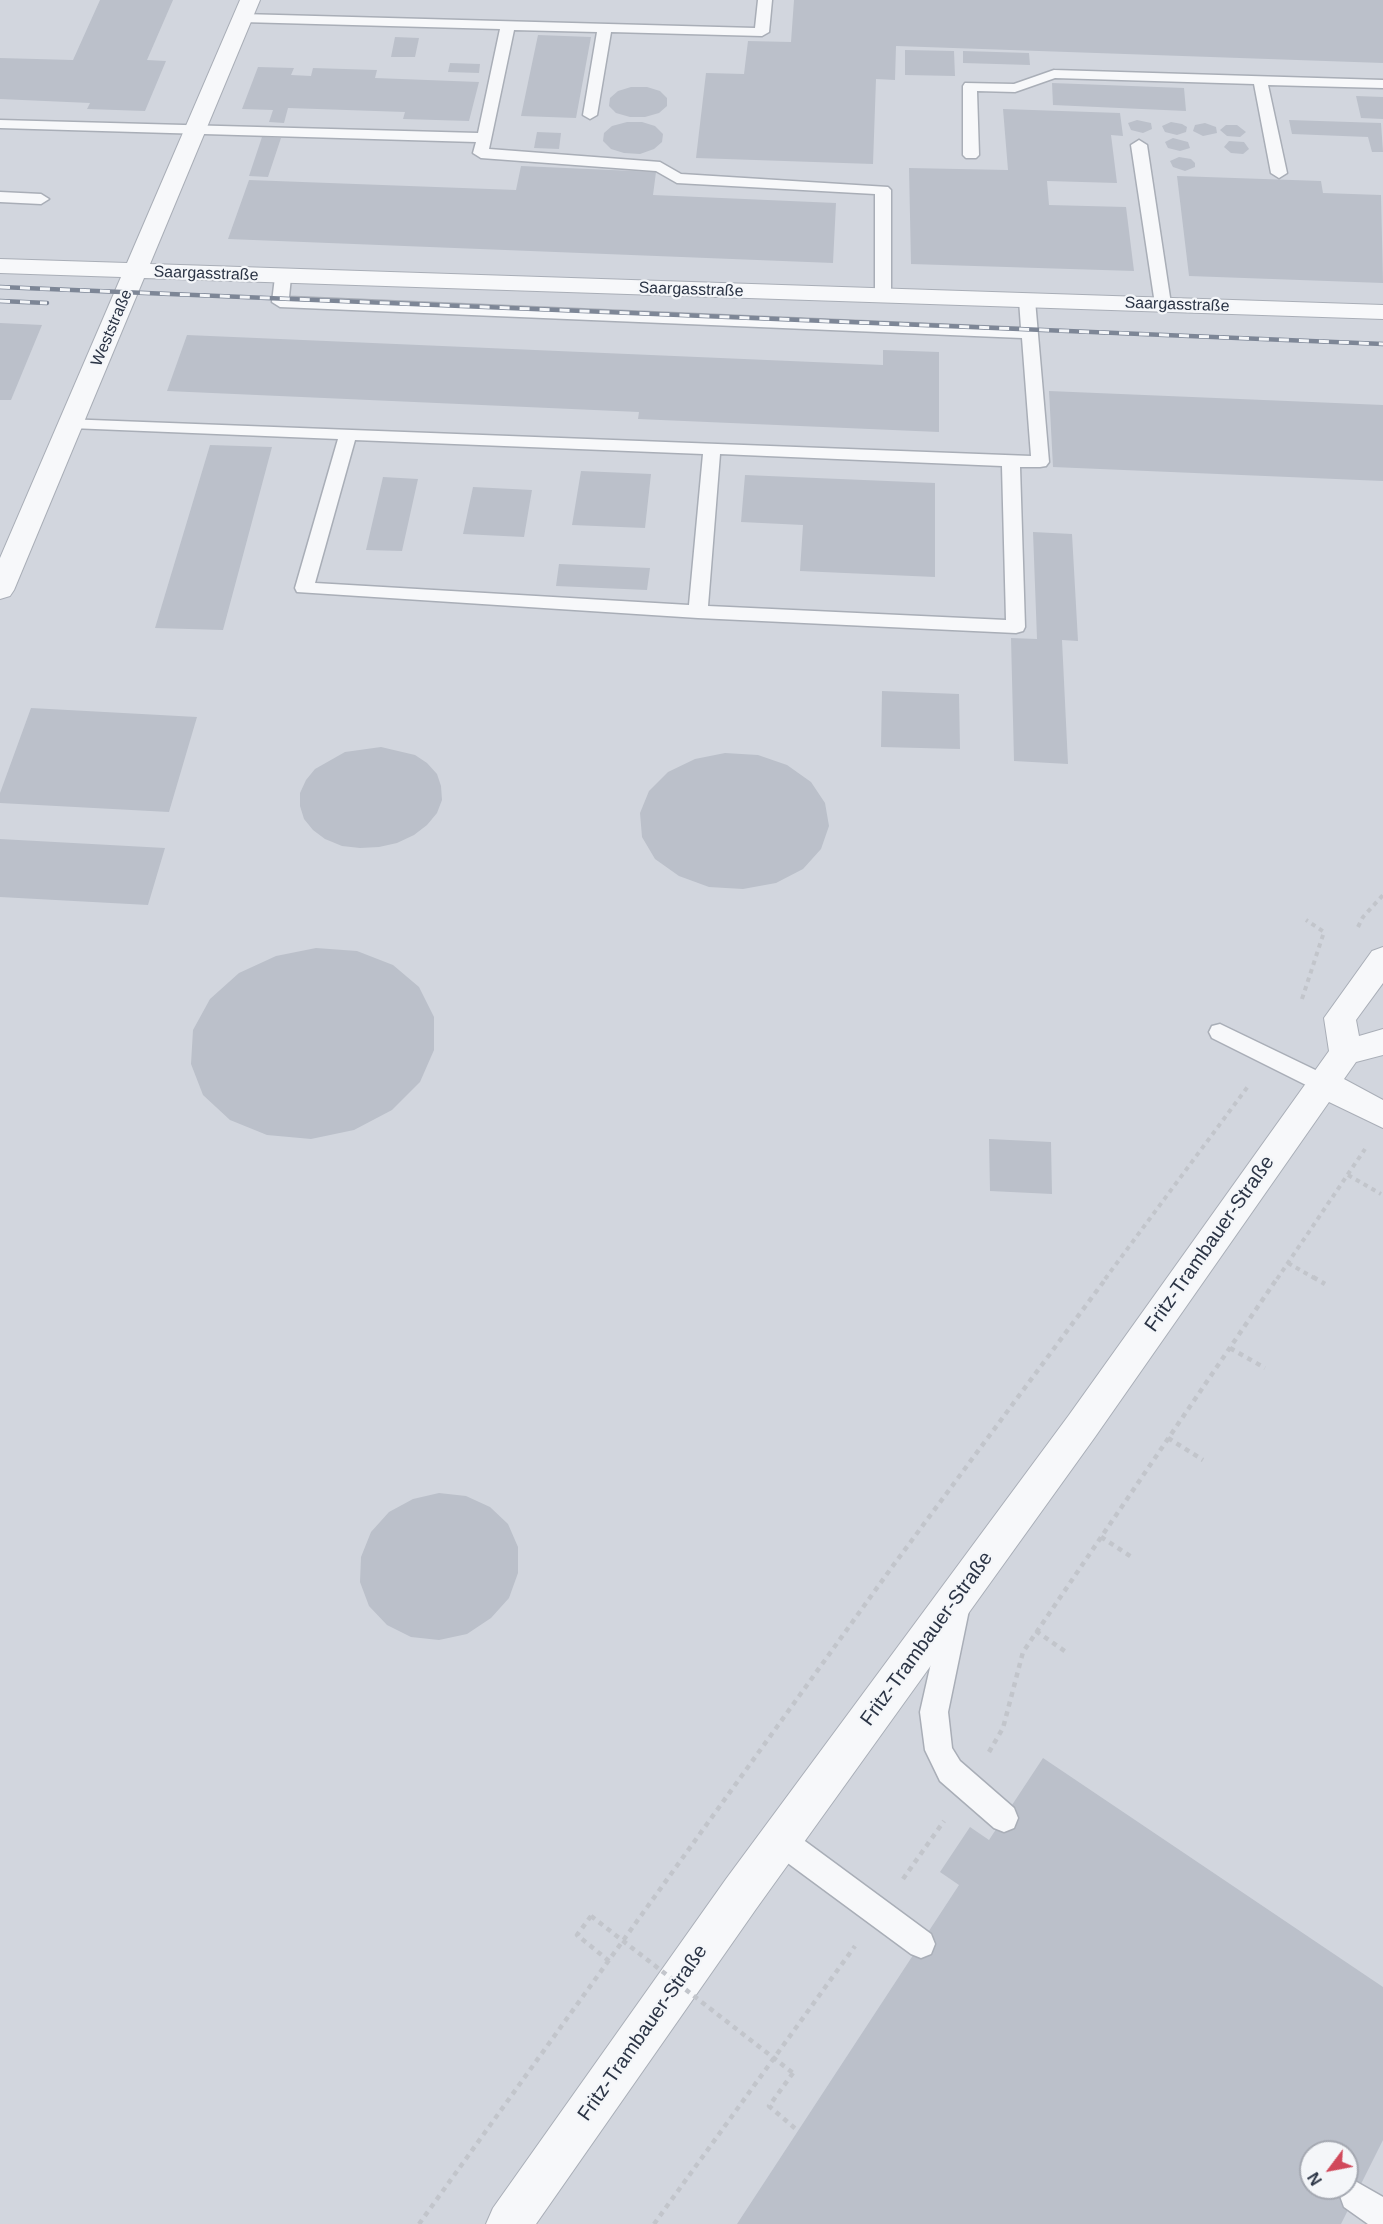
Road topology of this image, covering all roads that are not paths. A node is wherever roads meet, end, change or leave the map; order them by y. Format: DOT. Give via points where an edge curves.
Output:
graph roads {
  1 [pos="765,0"];
  2 [pos="246,9"];
  3 [pos="508,25"];
  4 [pos="605,27"];
  5 [pos="1260,80"];
  6 [pos="1383,84"];
  7 [pos="590,115"];
  8 [pos="0,124"];
  9 [pos="196,128"];
  10 [pos="485,138"];
  11 [pos="1139,145"];
  12 [pos="971,156"];
  13 [pos="1280,173"];
  14 [pos="0,197"];
  15 [pos="40,199"];
  16 [pos="0,266"];
  17 [pos="136,272"];
  18 [pos="283,277"];
  19 [pos="883,296"];
  20 [pos="1027,300"];
  21 [pos="1163,304"];
  22 [pos="1383,312"];
  23 [pos="1030,333"];
  24 [pos="71,423"];
  25 [pos="348,434"];
  26 [pos="712,448"];
  27 [pos="1011,460"];
  28 [pos="0,590"];
  29 [pos="698,612"];
  30 [pos="1383,959"];
  31 [pos="1220,1032"];
  32 [pos="1383,1042"];
  33 [pos="1334,1069"];
  34 [pos="1383,1115"];
  35 [pos="959,1594"];
  36 [pos="1004,1818"];
  37 [pos="780,1840"];
  38 [pos="921,1944"];
  39 [pos="1359,2199"];
  40 [pos="1383,2217"];
  41 [pos="509,2224"];
  1 -- 4 [label="lane" via="762,32"];
  2 -- 3 [label="lane"];
  2 -- 9 [label="street, Weststraße"];
  3 -- 4 [label="lane"];
  3 -- 10 [label="lane"];
  4 -- 7 [label="lane"];
  5 -- 6 [label="lane"];
  5 -- 12 [label="lane" via="1054,74 1015,88 970,86"];
  5 -- 13 [label="lane"];
  8 -- 9 [label="lane"];
  9 -- 10 [label="lane"];
  9 -- 17 [label="street, Weststraße"];
  10 -- 19 [label="lane" via="481,153 660,166 677,178 883,190"];
  11 -- 21 [label="lane"];
  14 -- 15 [label="lane"];
  16 -- 17 [label="street, Saargasstraße"];
  17 -- 18 [label="street, Saargasstraße"];
  17 -- 24 [label="street, Weststraße"];
  18 -- 19 [label="street, Saargasstraße"];
  18 -- 23 [label="lane" via="280,302"];
  19 -- 20 [label="street, Saargasstraße"];
  20 -- 21 [label="street, Saargasstraße"];
  20 -- 23 [label="lane"];
  21 -- 22 [label="street, Saargasstraße"];
  23 -- 27 [label="lane" via="1040,462"];
  24 -- 25 [label="lane"];
  24 -- 28 [label="street, Weststraße"];
  25 -- 26 [label="lane"];
  25 -- 29 [label="lane" via="304,588"];
  26 -- 27 [label="lane"];
  26 -- 29 [label="lane"];
  27 -- 29 [label="lane" via="1016,627"];
  30 -- 33 [label="street" via="1340,1018"];
  31 -- 33 [label="lane"];
  32 -- 33 [label="street"];
  33 -- 34 [label="street"];
  33 -- 35 [label="street, Fritz-Trambauer-Straße"];
  35 -- 36 [label="lane" via="934,1712 939,1750 950,1771"];
  35 -- 37 [label="street, Fritz-Trambauer-Straße"];
  37 -- 38 [label="lane"];
  37 -- 41 [label="street, Fritz-Trambauer-Straße"];
  39 -- 40 [label="lane"];
}
